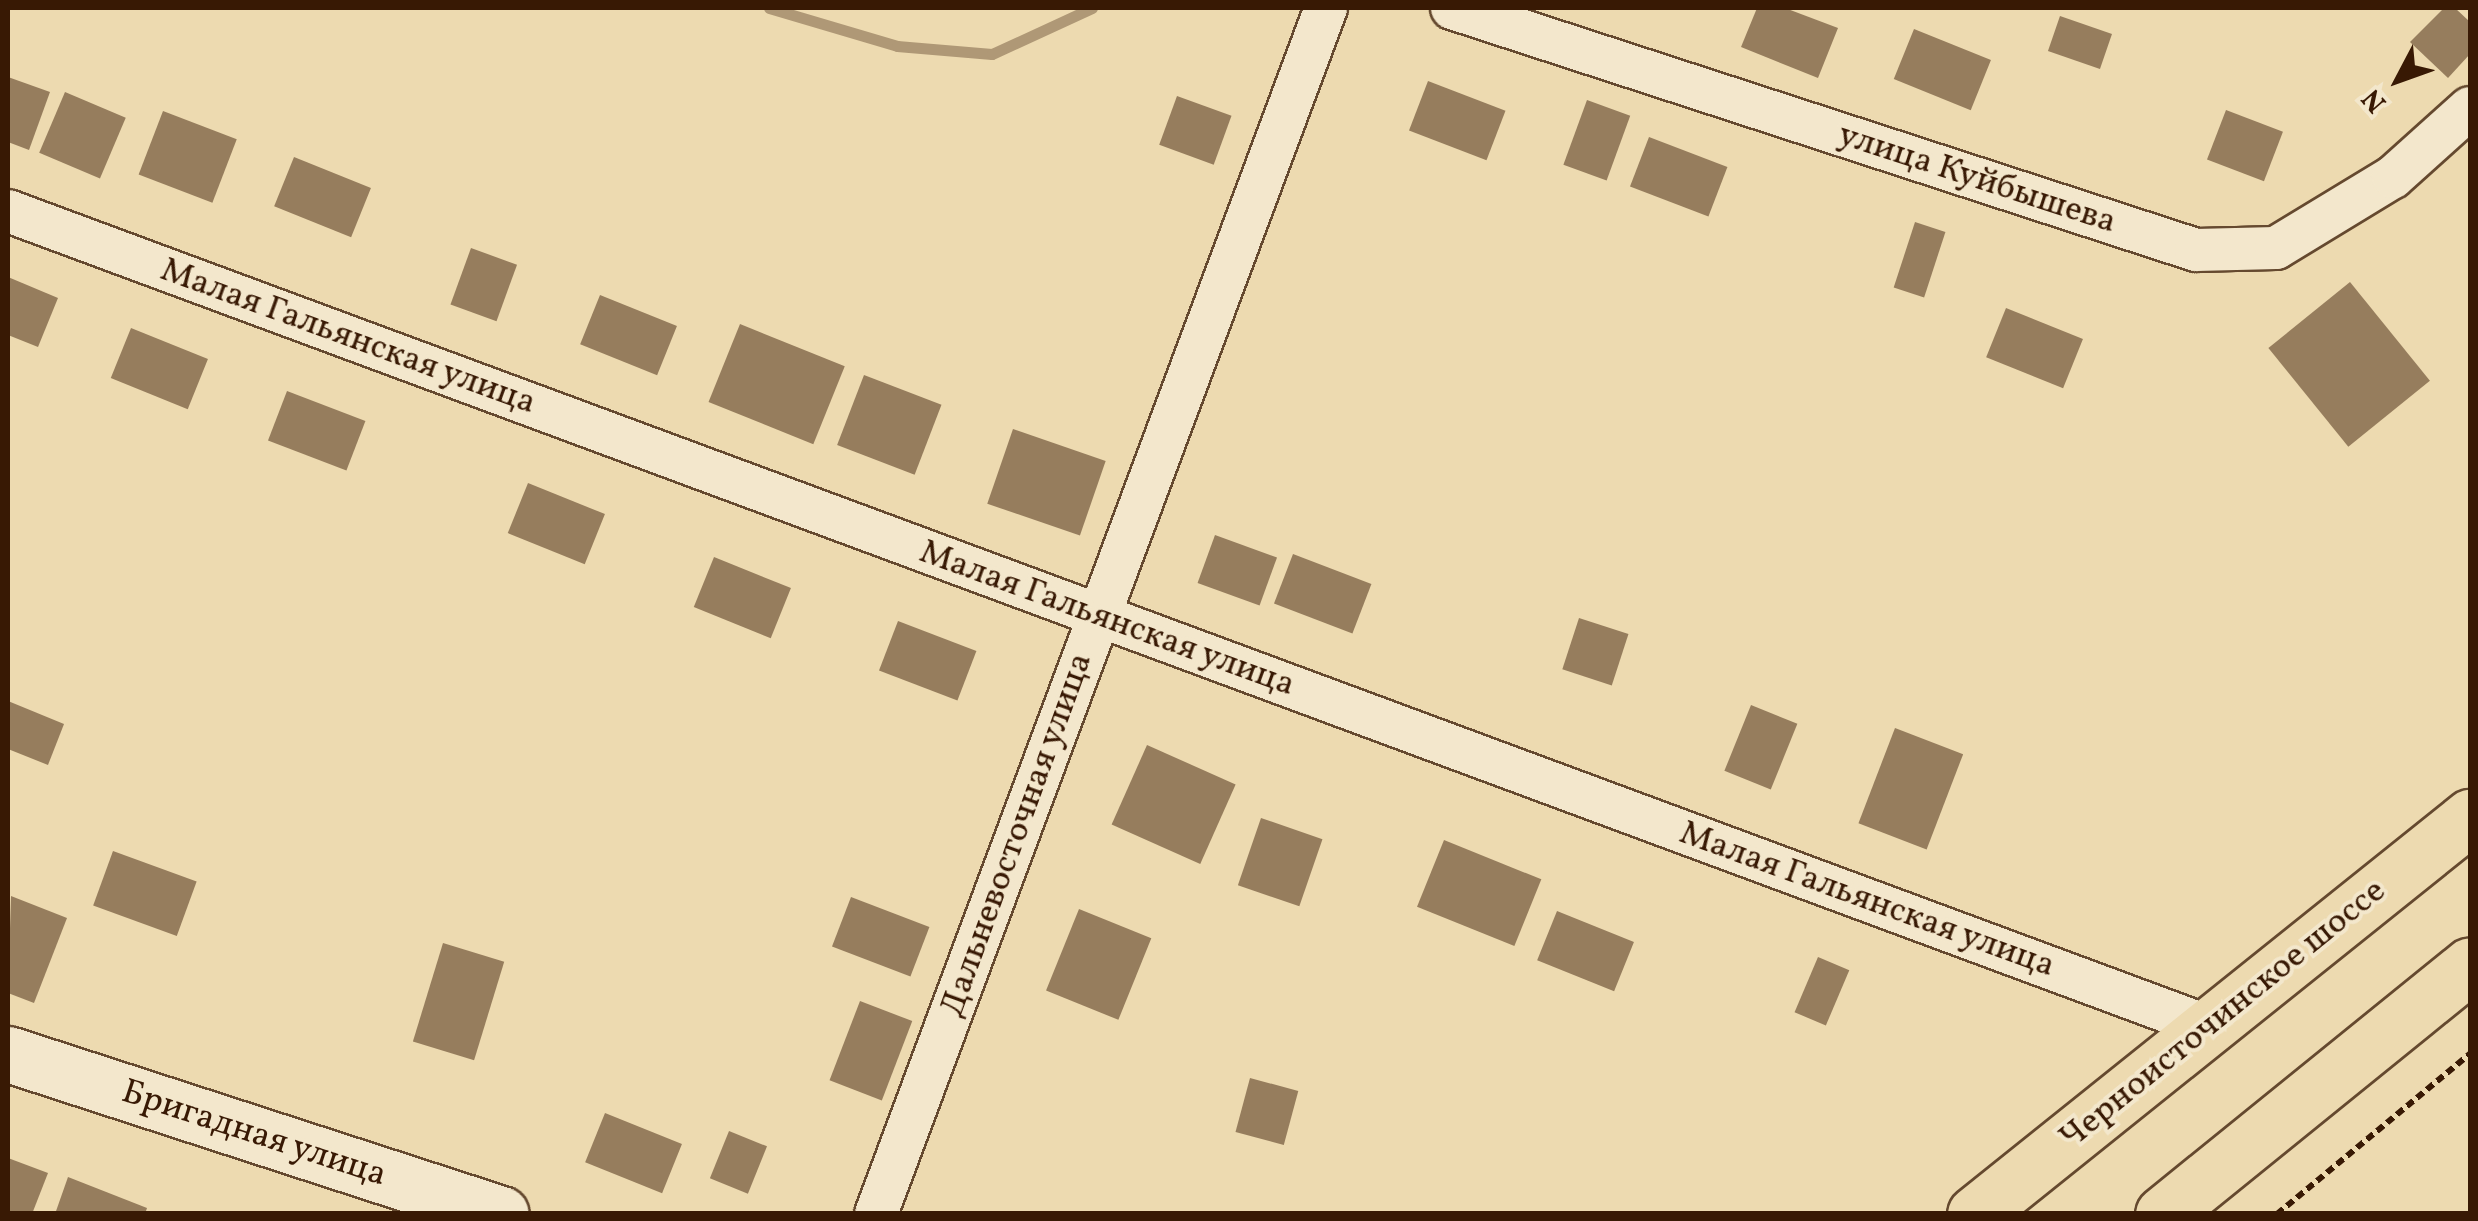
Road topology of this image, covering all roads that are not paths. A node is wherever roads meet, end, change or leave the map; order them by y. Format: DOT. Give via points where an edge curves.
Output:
graph roads {
  1 [pos="1326,8"];
  2 [pos="1452,8"];
  3 [pos="2470,108"];
  4 [pos="8,211"];
  5 [pos="1099,616"];
  6 [pos="2470,816"];
  7 [pos="2470,965"];
  8 [pos="2207,1026"];
  9 [pos="8,1054"];
  10 [pos="502,1214"];
  11 [pos="876,1214"];
  12 [pos="1975,1214"];
  13 [pos="2163,1214"];
  1 -- 5 [label="street, Дальневосточная улица"];
  2 -- 3 [label="street, улица Куйбышева" via="2196,250 2276,248 2394,177"];
  4 -- 5 [label="street, Малая Гальянская улица"];
  5 -- 8 [label="street, Малая Гальянская улица"];
  5 -- 11 [label="street, Дальневосточная улица"];
  6 -- 8 [label="main road, Черноисточинское шоссе"];
  7 -- 13 [label="main road"];
  8 -- 12 [label="main road, Черноисточинское шоссе"];
  9 -- 10 [label="street, Бригадная улица"];
}
